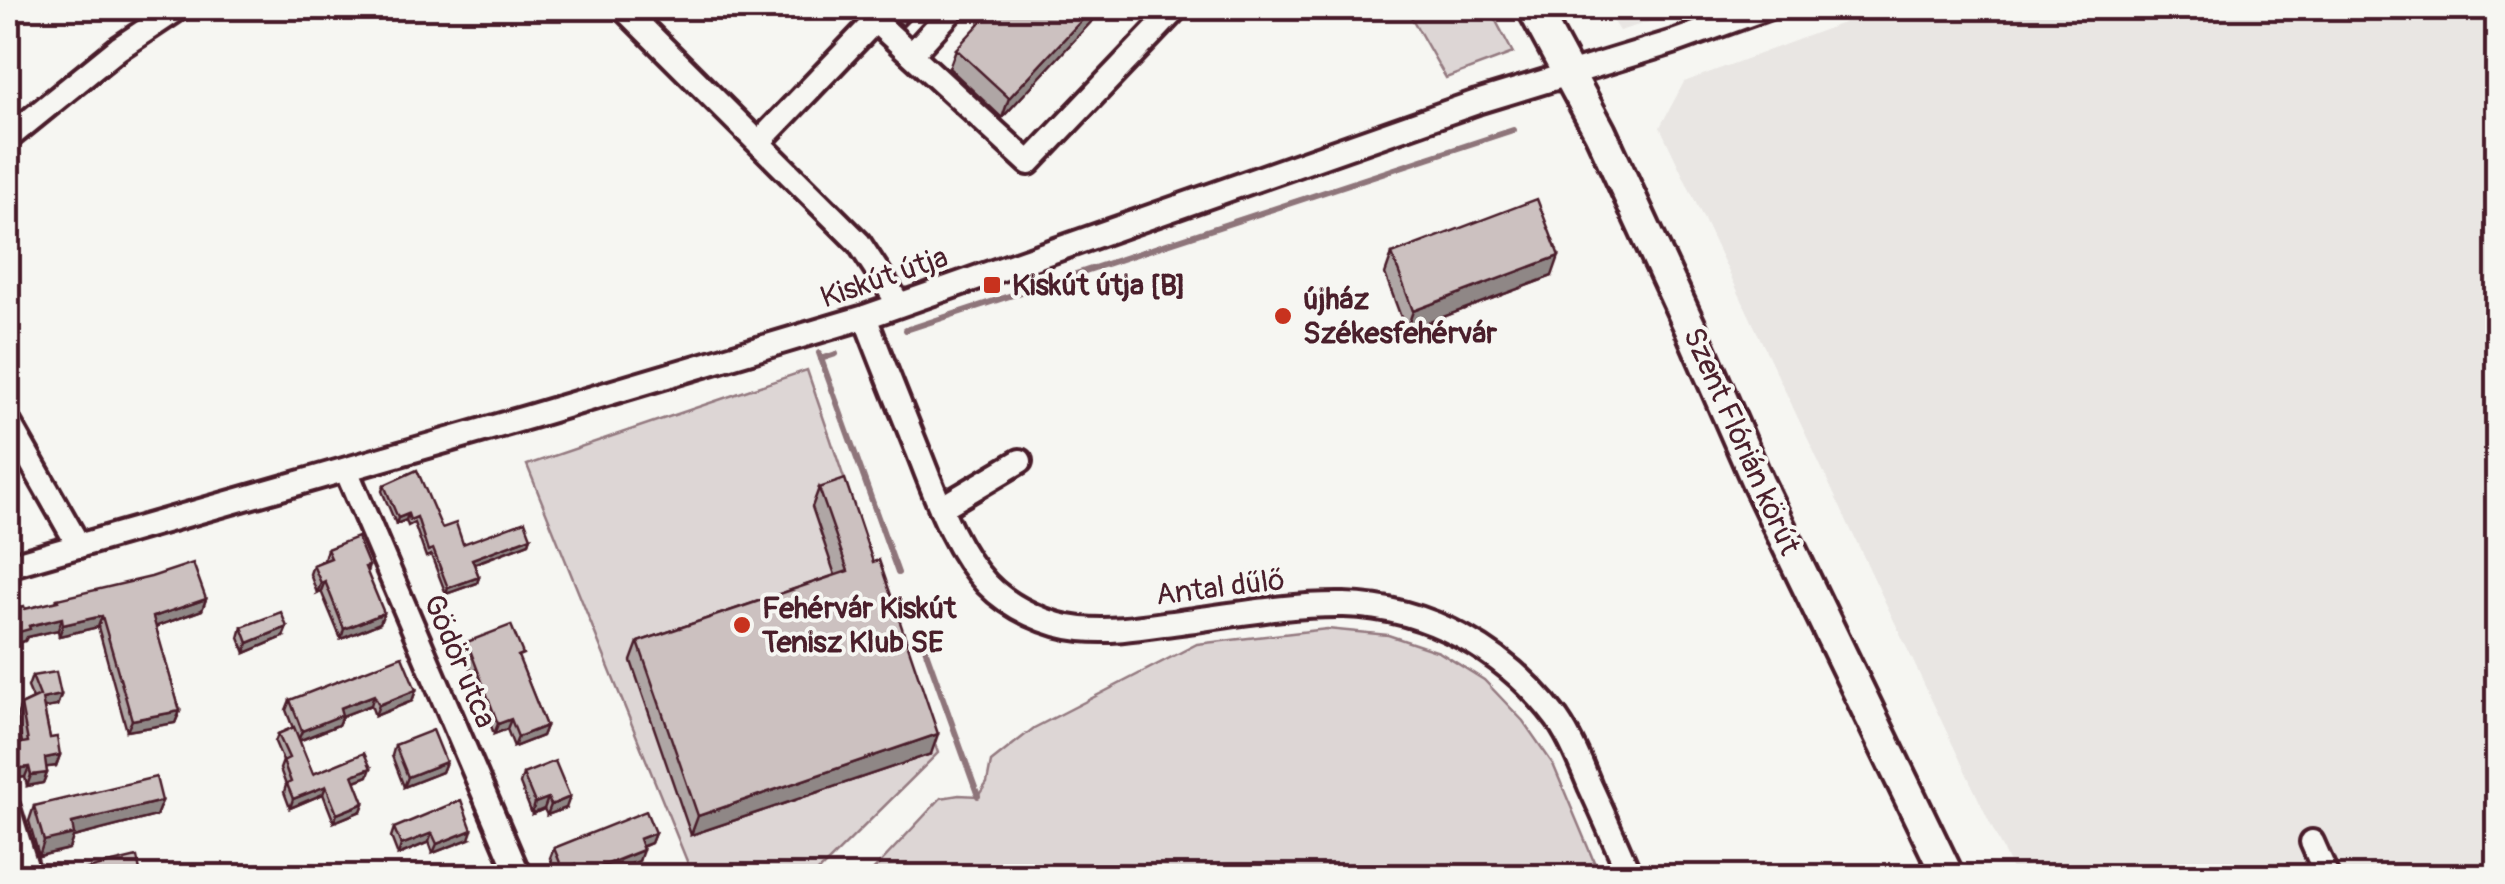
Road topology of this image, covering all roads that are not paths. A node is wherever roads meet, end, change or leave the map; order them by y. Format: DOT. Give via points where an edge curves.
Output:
graph roads {
  1 [pos="179,8"];
  2 [pos="624,8"];
  3 [pos="954,8"];
  4 [pos="1533,8"];
  5 [pos="1767,8"];
  6 [pos="1172,13"];
  7 [pos="868,14"];
  8 [pos="912,54"];
  9 [pos="1569,74"];
  10 [pos="8,138"];
  11 [pos="759,142"];
  12 [pos="899,304"];
  13 [pos="865,318"];
  14 [pos="8,423"];
  15 [pos="1020,461"];
  16 [pos="346,470"];
  17 [pos="941,508"];
  18 [pos="80,546"];
  19 [pos="8,566"];
  20 [pos="8,808"];
  21 [pos="2312,842"];
  22 [pos="29,876"];
  23 [pos="519,876"];
  24 [pos="1630,876"];
  25 [pos="1948,876"];
  26 [pos="2327,876"];
  1 -- 10 [label="street"];
  2 -- 11 [label="street"];
  3 -- 8 [label="street"];
  4 -- 9 [label="main road, Szent Flórián körút"];
  5 -- 9 [label="street, Kiskút útja"];
  6 -- 8 [label="street" via="1029,163"];
  7 -- 8 [label="street"];
  7 -- 11 [label="street"];
  9 -- 12 [label="street, Kiskút útja"];
  9 -- 25 [label="main road, Szent Flórián körút"];
  11 -- 12 [label="street" via="859,243"];
  12 -- 13 [label="street, Kiskút útja"];
  13 -- 16 [label="street, Kiskút útja"];
  13 -- 17 [label="street, Antal dűlő"];
  14 -- 18 [label="street"];
  15 -- 17 [label="street"];
  16 -- 18 [label="street, Kiskút útja"];
  16 -- 23 [label="street, Gödör utca"];
  17 -- 24 [label="street, Antal dűlő" via="989,586 1044,620 1078,629 1344,605 1428,621 1472,642 1508,665 1559,722"];
  18 -- 19 [label="street, Kiskút útja"];
  20 -- 22 [label="street"];
  21 -- 26 [label="street"];
}
